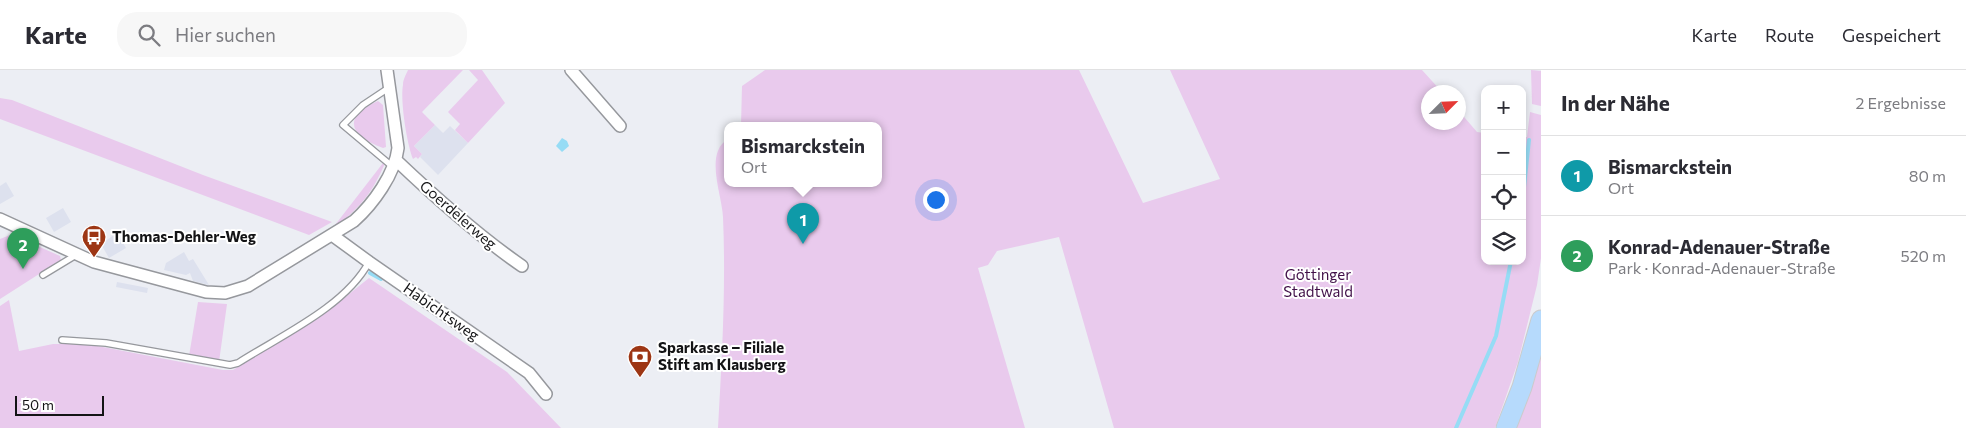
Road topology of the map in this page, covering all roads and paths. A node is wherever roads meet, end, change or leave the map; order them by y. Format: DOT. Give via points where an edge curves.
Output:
graph roads {
  1 [pos="387,70"];
  2 [pos="571,70"];
  3 [pos="390,87"];
  4 [pos="620,126"];
  5 [pos="395,164"];
  6 [pos="3,224"];
  7 [pos="332,235"];
  8 [pos="76,255"];
  9 [pos="369,262"];
  10 [pos="522,266"];
  11 [pos="43,275"];
  12 [pos="1541,320"];
  13 [pos="62,340"];
  14 [pos="546,394"];
  15 [pos="1506,428"];
  1 -- 3 [label="street"];
  2 -- 4 [label="street"];
  3 -- 5 [label="street" via="398,148"];
  3 -- 5 [label="lane, Goerdelerweg" via="342,125"];
  5 -- 7 [label="street" via="365,211"];
  5 -- 10 [label="street, Goerdelerweg"];
  6 -- 8 [label="street"];
  7 -- 8 [label="street" via="248,286 225,293 188,288"];
  7 -- 9 [label="street, Habichtsweg"];
  8 -- 11 [label="lane"];
  9 -- 13 [label="lane" via="356,282 341,296 230,365 106,343"];
  9 -- 14 [label="street, Habichtsweg" via="529,374"];
  12 -- 15 [label="main road" via="1522,387"];
}
